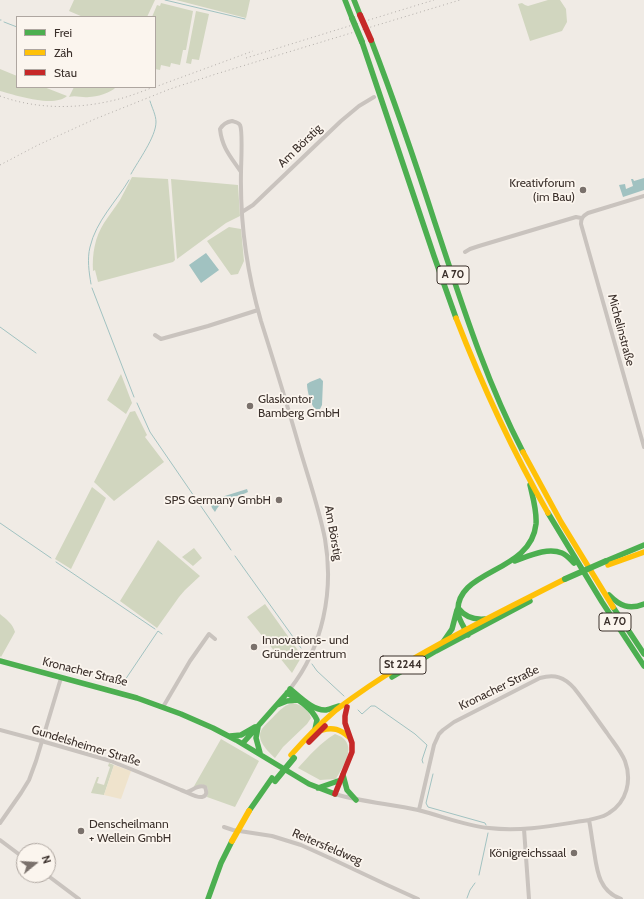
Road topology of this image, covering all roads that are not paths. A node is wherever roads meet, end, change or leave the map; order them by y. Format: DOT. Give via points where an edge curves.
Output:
graph roads {
  1 [pos="345,0"];
  2 [pos="354,0"];
  3 [pos="374,97"];
  4 [pos="241,172"];
  5 [pos="644,196"];
  6 [pos="242,212"];
  7 [pos="581,218"];
  8 [pos="466,252"];
  9 [pos="258,310"];
  10 [pos="155,335"];
  11 [pos="644,447"];
  12 [pos="528,478"];
  13 [pos="644,545"];
  14 [pos="644,552"];
  15 [pos="607,563"];
  16 [pos="508,564"];
  17 [pos="587,578"];
  18 [pos="566,581"];
  19 [pos="597,582"];
  20 [pos="644,604"];
  21 [pos="458,608"];
  22 [pos="485,619"];
  23 [pos="467,632"];
  24 [pos="215,639"];
  25 [pos="443,642"];
  26 [pos="644,654"];
  27 [pos="0,661"];
  28 [pos="644,666"];
  29 [pos="61,678"];
  30 [pos="289,691"];
  31 [pos="297,700"];
  32 [pos="277,705"];
  33 [pos="345,706"];
  34 [pos="163,707"];
  35 [pos="259,725"];
  36 [pos="0,730"];
  37 [pos="317,730"];
  38 [pos="229,736"];
  39 [pos="350,738"];
  40 [pos="42,741"];
  41 [pos="243,743"];
  42 [pos="260,753"];
  43 [pos="342,777"];
  44 [pos="318,788"];
  45 [pos="187,792"];
  46 [pos="335,794"];
  47 [pos="356,800"];
  48 [pos="419,810"];
  49 [pos="589,820"];
  50 [pos="0,823"];
  51 [pos="224,827"];
  52 [pos="524,829"];
  53 [pos="0,840"];
  54 [pos="234,842"];
  55 [pos="16,852"];
  56 [pos="56,882"];
  57 [pos="80,899"];
  58 [pos="208,899"];
  59 [pos="212,899"];
  60 [pos="418,899"];
  61 [pos="529,899"];
  62 [pos="621,899"];
  1 -- 12 [label="main road, A 70, bridge" via="383,101 465,340 490,400"];
  2 -- 19 [label="main road, A 70, bridge" via="388,84 470,328 504,414 560,521"];
  3 -- 6 [label="street, Am Börstig" via="346,117 253,205"];
  4 -- 4 [label="street, Am Börstig" via="240,125 237,122 227,122 220,129 221,137"];
  4 -- 6 [label="street, Am Börstig"];
  5 -- 7 [label="street" via="595,210"];
  6 -- 9 [label="street, Am Börstig" via="247,260"];
  7 -- 8 [label="street" via="576,217"];
  7 -- 11 [label="street, Michelinstraße"];
  9 -- 10 [label="street" via="161,339"];
  9 -- 30 [label="street, Am Börstig" via="316,502 327,558 328,588 320,630 307,664"];
  12 -- 16 [label="main road" via="536,511 536,525 527,546 518,558"];
  12 -- 17 [label="main road, A 70"];
  13 -- 15 [label="main road, St 2244"];
  14 -- 15 [label="main road, St 2244"];
  15 -- 18 [label="main road, St 2244"];
  16 -- 17 [label="main road" via="542,552 558,551 569,557"];
  16 -- 21 [label="main road" via="466,589 458,600"];
  17 -- 28 [label="main road, A 70"];
  18 -- 22 [label="main road, St 2244"];
  18 -- 23 [label="main road, St 2244"];
  19 -- 20 [label="main road" via="619,605 631,607"];
  19 -- 26 [label="main road, A 70"];
  21 -- 22 [label="main road" via="468,618"];
  21 -- 23 [label="main road" via="459,618"];
  21 -- 25 [label="main road" via="453,626"];
  22 -- 23 [label="main road, St 2244"];
  23 -- 25 [label="main road, St 2244"];
  23 -- 33 [label="main road, St 2244"];
  24 -- 34 [label="street" via="209,634"];
  25 -- 33 [label="main road, St 2244" via="375,682"];
  27 -- 29 [label="main road, Kronacher Straße"];
  29 -- 34 [label="main road, Kronacher Straße" via="115,691"];
  29 -- 40 [label="street"];
  30 -- 31 [label="main road"];
  30 -- 32 [label="main road, Am Börstig"];
  30 -- 33 [label="main road" via="320,709"];
  31 -- 32 [label="main road"];
  31 -- 37 [label="main road" via="314,714"];
  32 -- 35 [label="main road, Am Börstig"];
  33 -- 37 [label="main road, St 2244"];
  33 -- 39 [label="main road" via="345,723"];
  34 -- 38 [label="main road, Kronacher Straße"];
  35 -- 38 [label="main road" via="241,735"];
  35 -- 41 [label="main road, Am Börstig"];
  35 -- 42 [label="main road" via="256,738"];
  36 -- 40 [label="street, Gundelsheimer Straße"];
  37 -- 39 [label="main road" via="336,728"];
  37 -- 54 [label="main road, St 2244" via="273,780"];
  38 -- 41 [label="main road, Kronacher Straße"];
  39 -- 43 [label="main road" via="352,752"];
  40 -- 45 [label="street, Gundelsheimer Straße" via="117,763"];
  40 -- 50 [label="street" via="29,780"];
  41 -- 42 [label="main road, Kronacher Straße"];
  42 -- 44 [label="main road, Kronacher Straße"];
  43 -- 44 [label="main road"];
  43 -- 46 [label="main road"];
  43 -- 47 [label="main road" via="347,790"];
  44 -- 46 [label="main road, Kronacher Straße"];
  46 -- 47 [label="street, Kronacher Straße"];
  47 -- 48 [label="street, Kronacher Straße"];
  48 -- 49 [label="street, Kronacher Straße" via="434,746 443,730 540,678 555,676 569,682 580,696 622,755 628,772 626,791 617,807 609,814"];
  48 -- 52 [label="street, Kronacher Straße" via="482,827"];
  49 -- 52 [label="street, Kronacher Straße"];
  49 -- 62 [label="street" via="599,877 606,889"];
  51 -- 60 [label="street, Reitersfeldweg" via="272,836 301,845"];
  52 -- 61 [label="street"];
  53 -- 55 [label="street"];
  54 -- 58 [label="main road, St 2244" via="221,863"];
  54 -- 59 [label="main road, St 2244"];
  56 -- 57 [label="street"];
}
